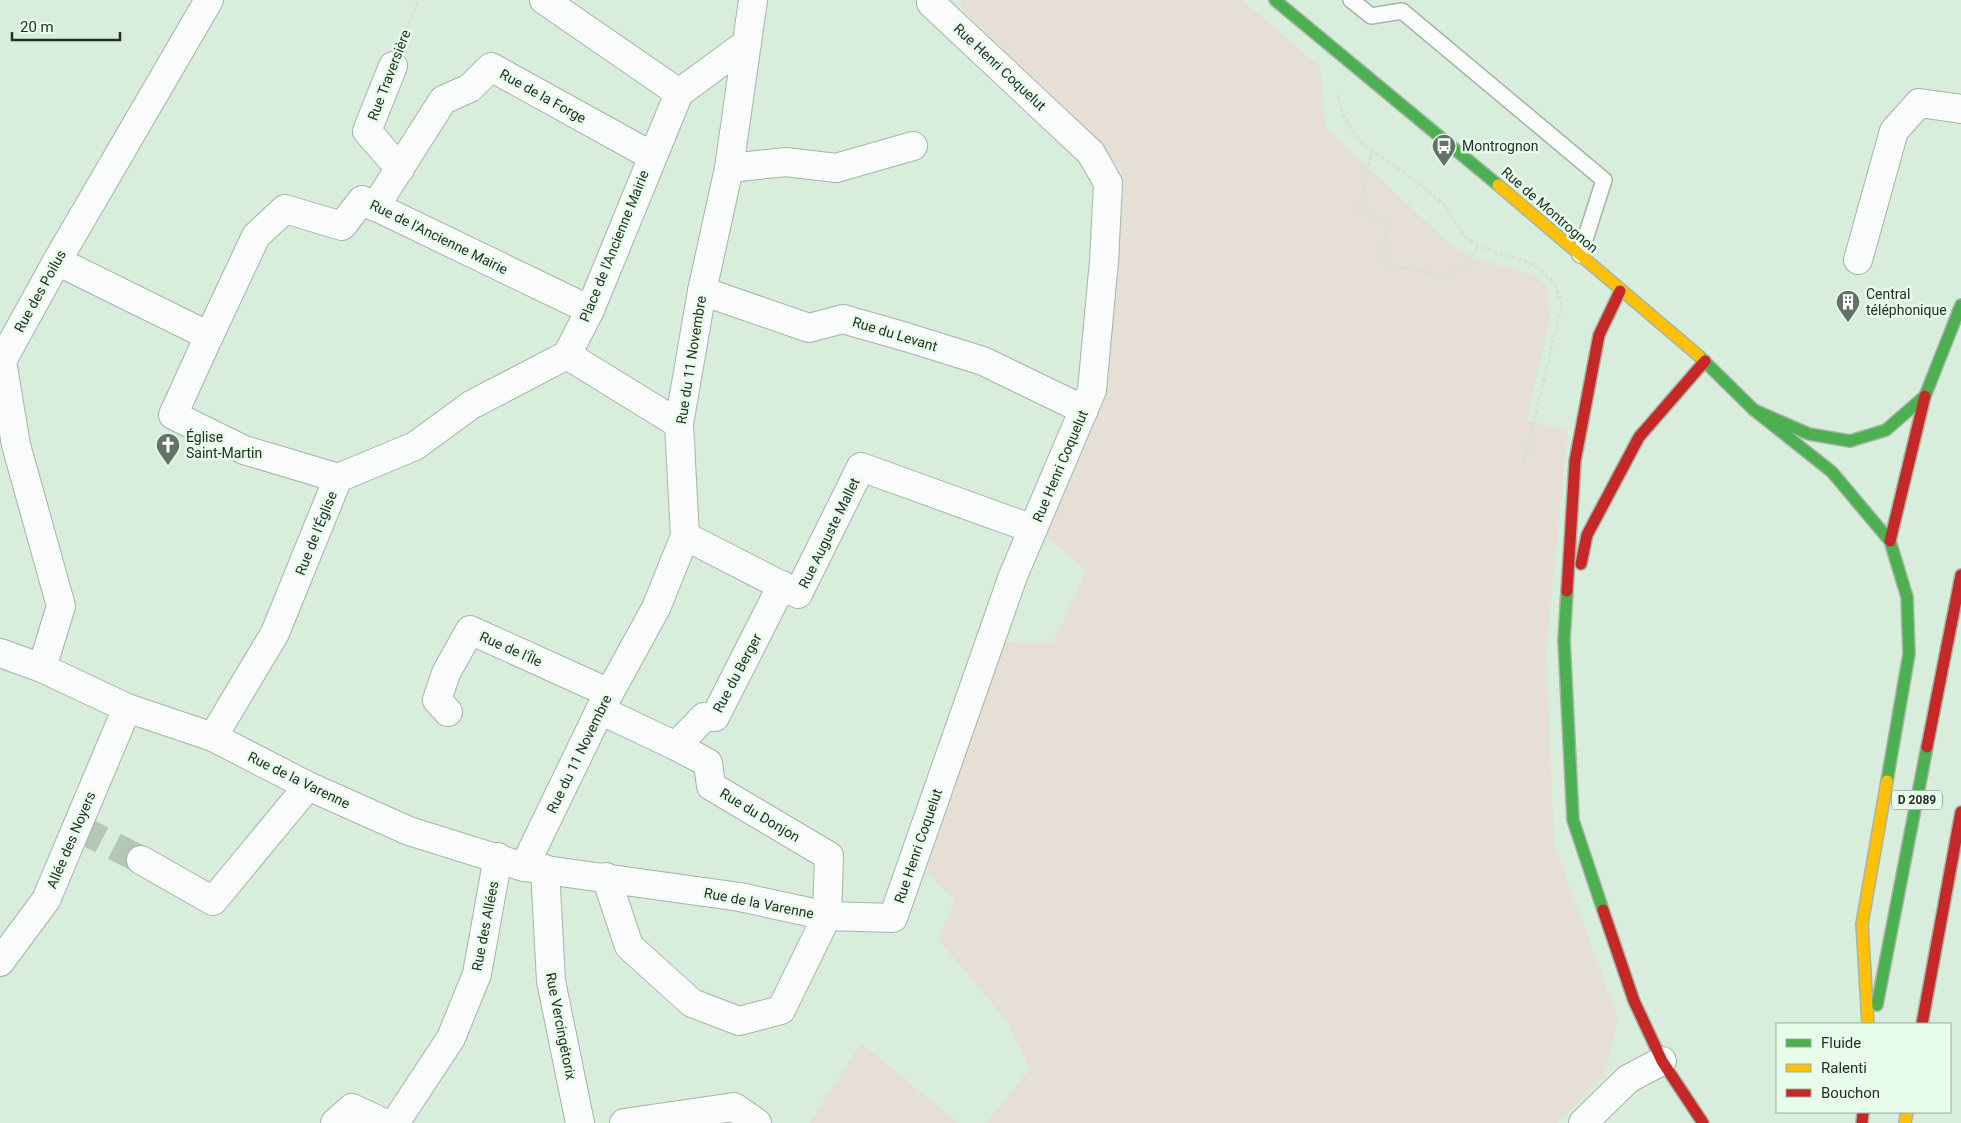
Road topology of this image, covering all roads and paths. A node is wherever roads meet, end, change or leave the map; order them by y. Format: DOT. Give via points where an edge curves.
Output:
graph roads {
  1 [pos="209,0"];
  2 [pos="418,0"];
  3 [pos="544,0"];
  4 [pos="753,0"];
  5 [pos="933,0"];
  6 [pos="1275,0"];
  7 [pos="1351,0"];
  8 [pos="747,43"];
  9 [pos="1344,58"];
  10 [pos="392,66"];
  11 [pos="679,93"];
  12 [pos="1961,109"];
  13 [pos="913,146"];
  14 [pos="1372,150"];
  15 [pos="652,156"];
  16 [pos="729,168"];
  17 [pos="400,169"];
  18 [pos="375,207"];
  19 [pos="1478,246"];
  20 [pos="1580,255"];
  21 [pos="1858,260"];
  22 [pos="57,261"];
  23 [pos="702,291"];
  24 [pos="1620,291"];
  25 [pos="1961,305"];
  26 [pos="590,310"];
  27 [pos="210,336"];
  28 [pos="567,355"];
  29 [pos="1705,362"];
  30 [pos="1925,396"];
  31 [pos="1084,410"];
  32 [pos="1754,410"];
  33 [pos="679,424"];
  34 [pos="1524,464"];
  35 [pos="338,478"];
  36 [pos="1033,529"];
  37 [pos="684,536"];
  38 [pos="1890,541"];
  39 [pos="1961,575"];
  40 [pos="782,586"];
  41 [pos="1564,640"];
  42 [pos="0,653"];
  43 [pos="42,668"];
  44 [pos="605,702"];
  45 [pos="127,708"];
  46 [pos="448,712"];
  47 [pos="213,737"];
  48 [pos="676,746"];
  49 [pos="308,786"];
  50 [pos="1961,812"];
  51 [pos="498,857"];
  52 [pos="141,860"];
  53 [pos="535,868"];
  54 [pos="606,877"];
  55 [pos="827,916"];
  56 [pos="0,962"];
  57 [pos="1868,1023"];
  58 [pos="1874,1023"];
  59 [pos="1922,1023"];
  60 [pos="1662,1061"];
  61 [pos="335,1123"];
  62 [pos="384,1123"];
  63 [pos="395,1123"];
  64 [pos="580,1123"];
  65 [pos="624,1123"];
  66 [pos="757,1123"];
  67 [pos="1583,1123"];
  68 [pos="1703,1123"];
  1 -- 22 [label="street, Rue des Poilus"];
  2 -- 10 [label="path, Rue Traversière"];
  3 -- 11 [label="street"];
  4 -- 8 [label="street, Rue du 11 Novembre"];
  5 -- 31 [label="street, Rue Henri Coquelut" via="932,3 1091,153 1108,183 1092,390"];
  6 -- 9 [label="main road, Rue de Montrognon"];
  7 -- 20 [label="lane" via="1371,16 1402,11 1604,180"];
  8 -- 11 [label="street"];
  8 -- 16 [label="street, Rue du 11 Novembre"];
  9 -- 14 [label="path" via="1335,85 1342,113 1361,143"];
  9 -- 20 [label="main road, Rue de Montrognon"];
  10 -- 17 [label="street, Rue Traversière" via="368,131"];
  11 -- 15 [label="street, Place de l'Ancienne Mairie"];
  12 -- 21 [label="street" via="1919,103 1894,131"];
  13 -- 16 [label="street" via="836,168 786,162"];
  14 -- 19 [label="path" via="1444,205 1464,236"];
  14 -- 19 [label="path" via="1359,213 1386,220 1384,264 1450,277"];
  15 -- 17 [label="street, Rue de la Forge" via="491,67 470,88 443,100"];
  15 -- 26 [label="street, Place de l'Ancienne Mairie"];
  16 -- 23 [label="street, Rue du 11 Novembre"];
  17 -- 18 [label="street, Rue de la Forge"];
  18 -- 26 [label="street, Rue de l'Ancienne Mairie"];
  18 -- 27 [label="street, Rue de l'Ancienne Mairie" via="362,200 342,226 285,209 256,236"];
  19 -- 34 [label="path" via="1531,263 1554,282 1562,304"];
  20 -- 24 [label="main road, Rue de Montrognon"];
  22 -- 27 [label="street"];
  22 -- 43 [label="street, Rue des Poilus" via="2,361 16,445 61,606"];
  23 -- 31 [label="street, Rue du Levant" via="809,328 843,319 906,337 983,362"];
  23 -- 33 [label="street, Rue du 11 Novembre"];
  24 -- 29 [label="main road, Rue de Montrognon"];
  24 -- 41 [label="main road" via="1599,335 1576,460"];
  25 -- 30 [label="main road"];
  26 -- 28 [label="street, Place de l'Ancienne Mairie"];
  27 -- 35 [label="street" via="173,415 244,450"];
  28 -- 33 [label="street"];
  28 -- 35 [label="street, Rue de l'Église" via="471,405 415,446"];
  29 -- 32 [label="main road, Rue de Montrognon"];
  29 -- 41 [label="main road" via="1639,437 1587,535"];
  30 -- 32 [label="main road" via="1886,430 1850,441 1809,434"];
  30 -- 38 [label="main road"];
  31 -- 36 [label="street, Rue Henri Coquelut"];
  32 -- 38 [label="main road" via="1832,472"];
  33 -- 37 [label="street, Rue du 11 Novembre"];
  35 -- 47 [label="street, Rue de l'Église" via="275,633"];
  36 -- 40 [label="street, Rue Auguste Mallet" via="861,467 798,594"];
  36 -- 55 [label="street, Rue Henri Coquelut" via="1013,576 893,918"];
  37 -- 40 [label="street, Rue Auguste Mallet"];
  37 -- 44 [label="street, Rue du 11 Novembre" via="656,608"];
  38 -- 57 [label="main road" via="1907,597 1909,654 1862,924"];
  39 -- 58 [label="main road, D 2089"];
  40 -- 48 [label="street, Rue du Berger" via="714,717 704,717"];
  41 -- 60 [label="main road" via="1573,820 1634,1002"];
  42 -- 43 [label="street, Rue de la Varenne"];
  43 -- 45 [label="street, Rue de la Varenne"];
  44 -- 46 [label="street, Rue de l'Île" via="470,630 446,673 437,700"];
  44 -- 48 [label="street, Rue du Donjon"];
  44 -- 53 [label="street, Rue du 11 Novembre"];
  45 -- 47 [label="street, Rue de la Varenne"];
  45 -- 56 [label="street, Allée des Noyers" via="46,900"];
  47 -- 49 [label="street, Rue de la Varenne"];
  48 -- 55 [label="street, Rue du Donjon" via="708,763 711,786 829,856"];
  49 -- 51 [label="street, Rue de la Varenne" via="409,831"];
  49 -- 52 [label="street" via="214,901"];
  50 -- 59 [label="main road, D 2089"];
  51 -- 53 [label="street, Rue de la Varenne"];
  51 -- 63 [label="street, Rue des Allées" via="477,974 451,1038"];
  53 -- 54 [label="street, Rue de la Varenne"];
  53 -- 64 [label="street, Rue Vercingétorix" via="551,981"];
  54 -- 55 [label="street, Rue de la Varenne" via="740,897"];
  54 -- 55 [label="street, Rue de la Varenne" via="629,946 692,1003 739,1021 781,1010"];
  60 -- 67 [label="street" via="1628,1079"];
  60 -- 68 [label="main road"];
  61 -- 62 [label="street" via="352,1108"];
  65 -- 66 [label="street" via="734,1107"];
}
